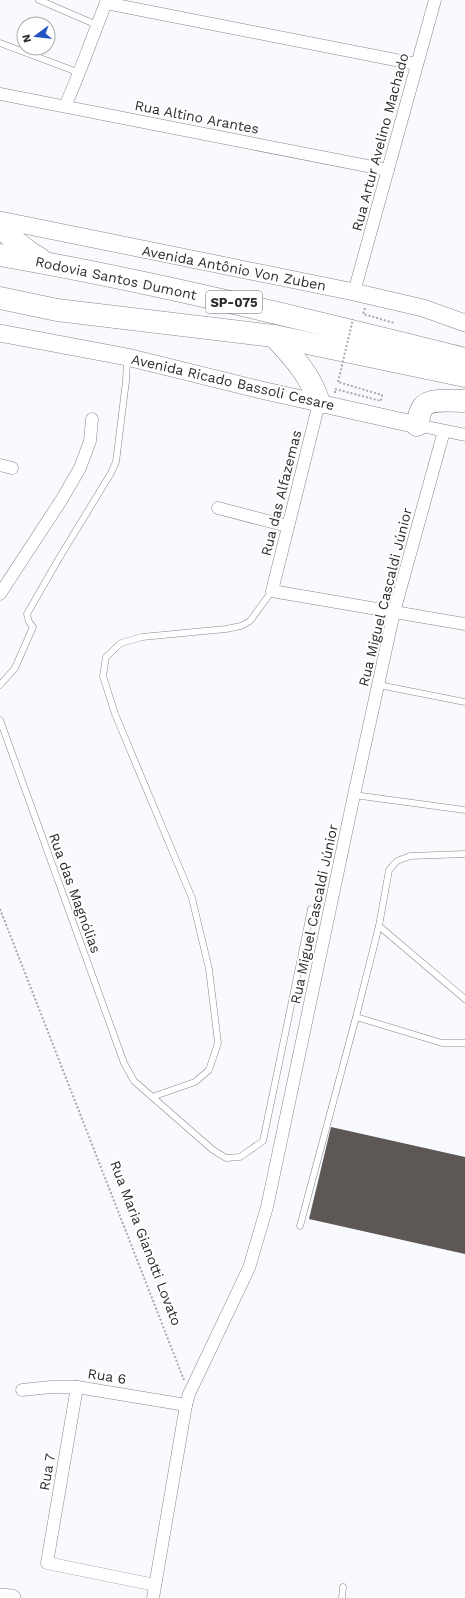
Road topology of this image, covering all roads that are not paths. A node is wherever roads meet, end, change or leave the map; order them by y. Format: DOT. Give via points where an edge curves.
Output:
graph roads {
  1 [pos="39,0"];
  2 [pos="435,0"];
  3 [pos="107,1"];
  4 [pos="97,25"];
  5 [pos="0,43"];
  6 [pos="416,64"];
  7 [pos="80,73"];
  8 [pos="0,94"];
  9 [pos="64,106"];
  10 [pos="388,170"];
  11 [pos="0,220"];
  12 [pos="0,224"];
  13 [pos="0,255"];
  14 [pos="52,264"];
  15 [pos="354,292"];
  16 [pos="0,298"];
  17 [pos="57,310"];
  18 [pos="0,314"];
  19 [pos="465,324"];
  20 [pos="0,333"];
  21 [pos="274,336"];
  22 [pos="127,357"];
  23 [pos="465,359"];
  24 [pos="465,376"];
  25 [pos="465,401"];
  26 [pos="327,404"];
  27 [pos="92,419"];
  28 [pos="417,425"];
  29 [pos="444,431"];
  30 [pos="465,435"];
  31 [pos="0,465"];
  32 [pos="12,468"];
  33 [pos="218,508"];
  34 [pos="287,526"];
  35 [pos="272,592"];
  36 [pos="0,594"];
  37 [pos="394,612"];
  38 [pos="465,624"];
  39 [pos="0,685"];
  40 [pos="379,685"];
  41 [pos="465,702"];
  42 [pos="0,720"];
  43 [pos="354,795"];
  44 [pos="465,810"];
  45 [pos="465,854"];
  46 [pos="311,909"];
  47 [pos="379,926"];
  48 [pos="465,999"];
  49 [pos="356,1017"];
  50 [pos="465,1043"];
  51 [pos="152,1097"];
  52 [pos="300,1226"];
  53 [pos="77,1386"];
  54 [pos="22,1390"];
  55 [pos="188,1399"];
  56 [pos="155,1585"];
  57 [pos="343,1587"];
  58 [pos="0,1597"];
  59 [pos="12,1598"];
  60 [pos="153,1598"];
  61 [pos="342,1598"];
  1 -- 4 [label="lane"];
  2 -- 6 [label="street, Rua Artur Avelino Machado"];
  3 -- 4 [label="street"];
  3 -- 6 [label="street"];
  4 -- 7 [label="street"];
  5 -- 7 [label="lane"];
  6 -- 10 [label="street, Rua Artur Avelino Machado"];
  7 -- 9 [label="street"];
  8 -- 9 [label="street, Rua Altino Arantes"];
  9 -- 10 [label="street, Rua Altino Arantes"];
  10 -- 15 [label="street, Rua Artur Avelino Machado"];
  11 -- 15 [label="street, Avenida Antônio Von Zuben"];
  12 -- 14 [label="highway" via="22,248"];
  13 -- 14 [label="highway, Rodovia Santos Dumont / SP-075"];
  14 -- 23 [label="highway, Rodovia Santos Dumont / SP-075" via="254,306"];
  15 -- 19 [label="street, Avenida Antônio Von Zuben" via="423,308"];
  16 -- 17 [label="highway, SP-075"];
  17 -- 18 [label="highway"];
  17 -- 21 [label="highway, SP-075"];
  20 -- 22 [label="street, Avenida Ricado Bassoli Cesare"];
  21 -- 24 [label="highway, SP-075"];
  21 -- 26 [label="highway" via="295,359"];
  22 -- 26 [label="street, Avenida Ricado Bassoli Cesare"];
  22 -- 39 [label="lane" via="116,462 27,614 33,626 15,668"];
  25 -- 28 [label="highway" via="428,403 422,408"];
  26 -- 28 [label="street, Avenida Ricado Bassoli Cesare"];
  26 -- 34 [label="street, Rua das Alfazemas"];
  27 -- 36 [label="street" via="90,441 80,468"];
  28 -- 29 [label="street, Avenida Ricado Bassoli Cesare"];
  29 -- 30 [label="street, Avenida Ricado Bassoli Cesare"];
  29 -- 37 [label="street, Rua Miguel Cascaldi Júnior"];
  31 -- 32 [label="street"];
  33 -- 34 [label="street"];
  34 -- 35 [label="street, Rua das Alfazemas"];
  35 -- 37 [label="street"];
  35 -- 51 [label="lane" via="250,621 241,626 142,637 121,643 106,657 103,676 115,714 192,898 209,969 218,1043 209,1070 195,1082"];
  37 -- 38 [label="street"];
  37 -- 40 [label="street, Rua Miguel Cascaldi Júnior"];
  40 -- 41 [label="lane"];
  40 -- 43 [label="street, Rua Miguel Cascaldi Júnior"];
  42 -- 51 [label="lane, Rua das Magnólias" via="124,1063 134,1081"];
  43 -- 44 [label="lane"];
  43 -- 55 [label="street, Rua Miguel Cascaldi Júnior" via="267,1207 249,1268"];
  45 -- 47 [label="lane" via="410,856 397,862 389,870"];
  46 -- 51 [label="lane, Rua das Magnólias" via="263,1141 240,1157 226,1158 213,1150"];
  47 -- 48 [label="lane"];
  47 -- 49 [label="lane"];
  49 -- 50 [label="lane" via="442,1043"];
  49 -- 52 [label="lane"];
  53 -- 54 [label="street, Rua 6"];
  53 -- 55 [label="street, Rua 6"];
  53 -- 56 [label="street, Rua 7" via="46,1563"];
  55 -- 56 [label="street"];
  56 -- 60 [label="street"];
  57 -- 61 [label="lane"];
  58 -- 59 [label="street"];
}
